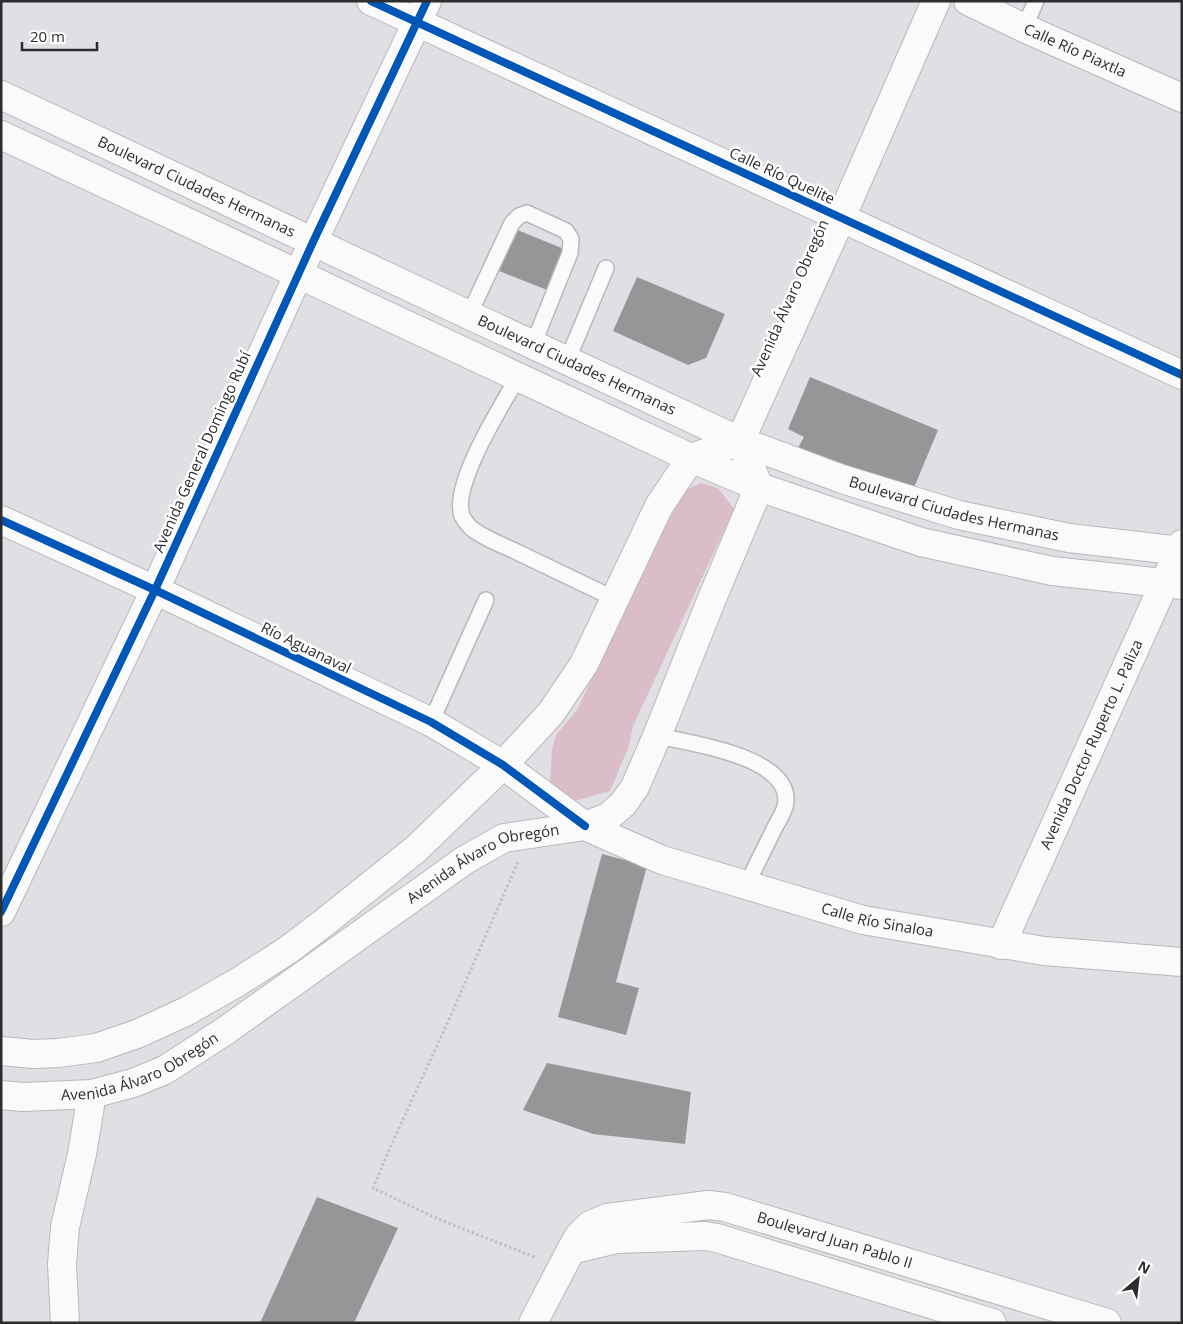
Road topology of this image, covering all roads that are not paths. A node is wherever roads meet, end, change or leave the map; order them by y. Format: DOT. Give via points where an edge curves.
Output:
graph roads {
  1 [pos="371,1"];
  2 [pos="936,1"];
  3 [pos="968,1"];
  4 [pos="1036,1"];
  5 [pos="423,12"];
  6 [pos="1024,28"];
  7 [pos="1,95"];
  8 [pos="1182,98"];
  9 [pos="1,135"];
  10 [pos="841,218"];
  11 [pos="313,242"];
  12 [pos="606,268"];
  13 [pos="298,274"];
  14 [pos="469,315"];
  15 [pos="534,345"];
  16 [pos="566,361"];
  17 [pos="1182,375"];
  18 [pos="518,377"];
  19 [pos="740,441"];
  20 [pos="691,458"];
  21 [pos="759,487"];
  22 [pos="1,520"];
  23 [pos="1181,548"];
  24 [pos="1173,584"];
  25 [pos="155,590"];
  26 [pos="615,599"];
  27 [pos="486,600"];
  28 [pos="431,722"];
  29 [pos="657,736"];
  30 [pos="503,765"];
  31 [pos="585,826"];
  32 [pos="746,886"];
  33 [pos="1,912"];
  34 [pos="1001,945"];
  35 [pos="1182,962"];
  36 [pos="1,1051"];
  37 [pos="92,1094"];
  38 [pos="1,1095"];
  39 [pos="566,1259"];
  40 [pos="65,1323"];
  41 [pos="534,1323"];
  42 [pos="992,1323"];
  43 [pos="1107,1323"];
  1 -- 5 [label="main road, Calle Río Quelite"];
  2 -- 10 [label="main road, Avenida Álvaro Obregón"];
  3 -- 6 [label="main road, Calle Río Piaxtla"];
  4 -- 6 [label="lane"];
  5 -- 10 [label="main road, Calle Río Quelite"];
  5 -- 11 [label="main road, Avenida General Domingo Rubí"];
  6 -- 8 [label="main road, Calle Río Piaxtla"];
  7 -- 11 [label="main road, Boulevard Ciudades Hermanas"];
  9 -- 13 [label="main road"];
  10 -- 17 [label="main road, Calle Río Quelite"];
  10 -- 19 [label="main road, Avenida Álvaro Obregón"];
  11 -- 13 [label="main road, Avenida General Domingo Rubí"];
  11 -- 14 [label="main road, Boulevard Ciudades Hermanas"];
  12 -- 16 [label="lane"];
  13 -- 18 [label="main road"];
  13 -- 25 [label="main road, Avenida General Domingo Rubí"];
  14 -- 15 [label="main road, Boulevard Ciudades Hermanas"];
  14 -- 15 [label="lane" via="515,219 527,213 566,231 571,238 570,253"];
  15 -- 16 [label="main road, Boulevard Ciudades Hermanas"];
  16 -- 19 [label="main road, Boulevard Ciudades Hermanas"];
  18 -- 20 [label="main road"];
  18 -- 26 [label="lane" via="466,476 462,516 471,528 492,540"];
  19 -- 20 [label="main road"];
  19 -- 21 [label="main road"];
  19 -- 23 [label="main road, Boulevard Ciudades Hermanas" via="842,479 960,515 1069,538"];
  20 -- 21 [label="main road"];
  20 -- 26 [label="main road, Avenida Álvaro Obregón" via="658,506"];
  21 -- 24 [label="main road" via="921,542 1052,571"];
  21 -- 29 [label="main road, Avenida Álvaro Obregón"];
  22 -- 25 [label="main road, Río Aguanaval"];
  23 -- 24 [label="main road, Avenida Doctor Ruperto L. Paliza"];
  24 -- 34 [label="main road, Avenida Doctor Ruperto L. Paliza"];
  25 -- 28 [label="main road, Río Aguanaval"];
  25 -- 33 [label="main road, Avenida General Domingo Rubí"];
  26 -- 30 [label="main road, Avenida Álvaro Obregón" via="584,664 552,713"];
  27 -- 28 [label="lane"];
  28 -- 30 [label="main road, Río Aguanaval"];
  29 -- 31 [label="main road, Avenida Álvaro Obregón" via="635,787 623,804 608,817"];
  29 -- 32 [label="lane" via="743,757 778,779 786,793 785,808"];
  30 -- 31 [label="main road, Río Aguanaval"];
  30 -- 36 [label="main road, Avenida Álvaro Obregón" via="416,849 288,950 238,982 187,1011 96,1048 33,1054"];
  31 -- 32 [label="main road, Calle Río Sinaloa" via="662,860"];
  31 -- 37 [label="main road, Avenida Álvaro Obregón" via="504,838 465,860 165,1070"];
  32 -- 34 [label="main road, Calle Río Sinaloa" via="863,920"];
  34 -- 35 [label="main road, Calle Río Sinaloa"];
  37 -- 38 [label="main road, Avenida Álvaro Obregón"];
  37 -- 40 [label="main road" via="66,1227 62,1264"];
  39 -- 41 [label="main road, Boulevard Juan Pablo II"];
  39 -- 42 [label="main road" via="617,1239 705,1236"];
  39 -- 43 [label="main road, Boulevard Juan Pablo II" via="579,1236 607,1218 708,1205 725,1207"];
}
